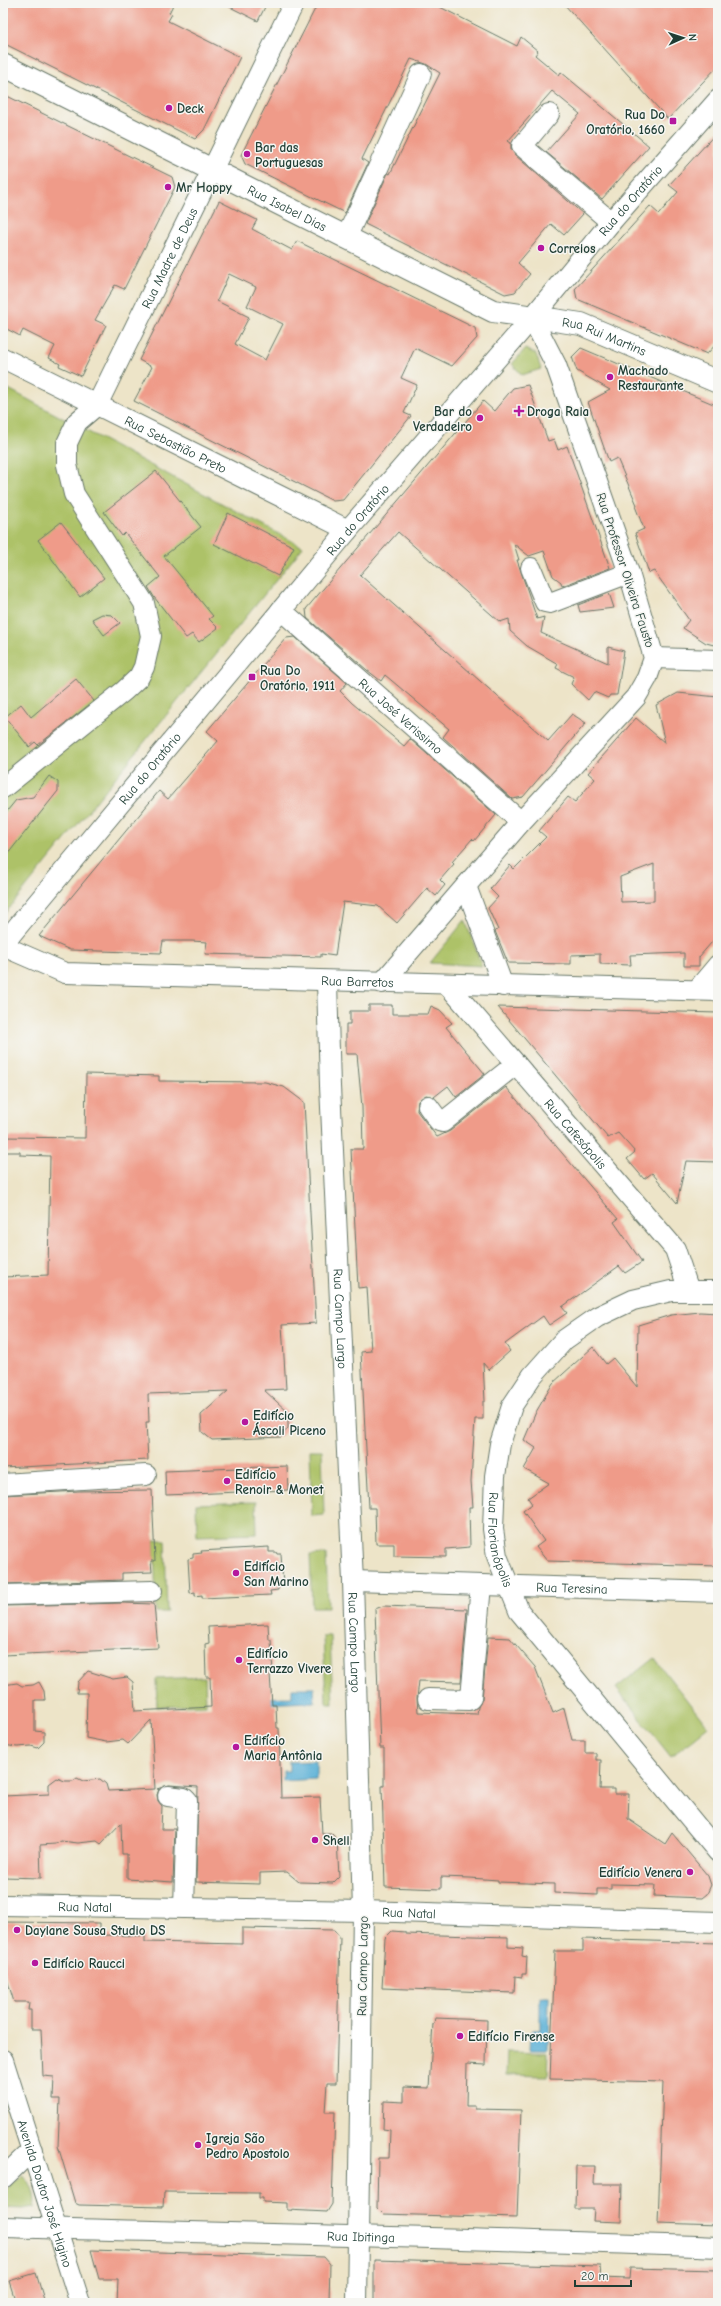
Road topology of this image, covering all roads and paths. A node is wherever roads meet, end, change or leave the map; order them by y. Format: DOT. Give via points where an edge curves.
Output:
graph roads {
  1 [pos="294,3"];
  2 [pos="3,64"];
  3 [pos="421,74"];
  4 [pos="718,100"];
  5 [pos="549,114"];
  6 [pos="211,170"];
  7 [pos="611,222"];
  8 [pos="346,238"];
  9 [pos="532,318"];
  10 [pos="3,358"];
  11 [pos="718,382"];
  12 [pos="97,405"];
  13 [pos="348,530"];
  14 [pos="531,568"];
  15 [pos="629,573"];
  16 [pos="280,610"];
  17 [pos="654,658"];
  18 [pos="718,660"];
  19 [pos="3,788"];
  20 [pos="521,822"];
  21 [pos="466,886"];
  22 [pos="3,945"];
  23 [pos="718,965"];
  24 [pos="328,982"];
  25 [pos="382,983"];
  26 [pos="448,985"];
  27 [pos="503,986"];
  28 [pos="697,990"];
  29 [pos="718,991"];
  30 [pos="516,1064"];
  31 [pos="428,1106"];
  32 [pos="689,1291"];
  33 [pos="718,1291"];
  34 [pos="146,1475"];
  35 [pos="3,1484"];
  36 [pos="353,1581"];
  37 [pos="482,1584"];
  38 [pos="507,1585"];
  39 [pos="152,1591"];
  40 [pos="718,1592"];
  41 [pos="3,1595"];
  42 [pos="428,1699"];
  43 [pos="168,1796"];
  44 [pos="718,1852"];
  45 [pos="3,1905"];
  46 [pos="184,1908"];
  47 [pos="363,1911"];
  48 [pos="718,1922"];
  49 [pos="3,2060"];
  50 [pos="32,2150"];
  51 [pos="3,2178"];
  52 [pos="3,2227"];
  53 [pos="57,2228"];
  54 [pos="358,2237"];
  55 [pos="718,2247"];
  56 [pos="80,2303"];
  57 [pos="357,2303"];
  1 -- 6 [label="street, Rua Madre de Deus"];
  2 -- 6 [label="main road, Rua Isabel Dias"];
  3 -- 8 [label="street"];
  4 -- 7 [label="street, Rua do Oratório"];
  5 -- 7 [label="street" via="522,146"];
  6 -- 8 [label="main road, Rua Isabel Dias"];
  6 -- 12 [label="street, Rua Madre de Deus"];
  7 -- 9 [label="street, Rua do Oratório"];
  8 -- 9 [label="main road, Rua Isabel Dias" via="493,311"];
  9 -- 11 [label="main road, Rua Rui Martins" via="580,324"];
  9 -- 13 [label="street, Rua do Oratório"];
  9 -- 15 [label="street, Rua Professor Oliveira Fausto" via="556,365"];
  10 -- 12 [label="street, Rua Sebastião Preto"];
  12 -- 13 [label="street, Rua Sebastião Preto"];
  12 -- 19 [label="street" via="77,422 67,442 66,465 74,494 144,603 151,636 144,667 139,677 124,691"];
  13 -- 16 [label="street, Rua do Oratório"];
  14 -- 15 [label="street" via="545,602 550,604"];
  15 -- 17 [label="street, Rua Professor Oliveira Fausto"];
  16 -- 20 [label="street, Rua José Verissimo"];
  16 -- 22 [label="street, Rua do Oratório"];
  17 -- 18 [label="street"];
  17 -- 20 [label="street, Rua Professor Oliveira Fausto" via="647,678 636,697"];
  20 -- 21 [label="street, Rua Professor Oliveira Fausto"];
  21 -- 25 [label="street, Rua Professor Oliveira Fausto"];
  21 -- 27 [label="street"];
  22 -- 24 [label="street, Rua Barretos" via="65,973"];
  23 -- 28 [label="street"];
  24 -- 25 [label="street, Rua Barretos"];
  24 -- 36 [label="street, Rua Campo Largo" via="330,1086"];
  25 -- 26 [label="street, Rua Barretos"];
  26 -- 27 [label="street, Rua Barretos"];
  26 -- 30 [label="street, Rua Cafesópolis"];
  27 -- 28 [label="street, Rua Barretos"];
  28 -- 29 [label="street, Rua Barretos"];
  30 -- 31 [label="street" via="443,1122 439,1121"];
  30 -- 32 [label="street, Rua Cafesópolis" via="675,1249"];
  32 -- 33 [label="street, Rua Florianópolis"];
  32 -- 38 [label="street, Rua Florianópolis" via="671,1290 633,1300 597,1317 564,1340 532,1376 512,1406 500,1444 495,1476 493,1529 497,1556"];
  34 -- 35 [label="street"];
  36 -- 37 [label="street, Rua Teresina"];
  36 -- 47 [label="street, Rua Campo Largo"];
  37 -- 38 [label="street, Rua Teresina"];
  37 -- 42 [label="street" via="472,1698"];
  38 -- 40 [label="street, Rua Teresina"];
  38 -- 44 [label="street, Rua Florianópolis" via="519,1611"];
  39 -- 41 [label="street"];
  43 -- 46 [label="street" via="184,1798 187,1801"];
  45 -- 46 [label="street, Rua Natal"];
  46 -- 47 [label="street, Rua Natal"];
  47 -- 48 [label="street, Rua Natal"];
  47 -- 54 [label="street, Rua Campo Largo"];
  49 -- 50 [label="street, Avenida Doutor José Higino"];
  50 -- 51 [label="street"];
  50 -- 53 [label="street, Avenida Doutor José Higino"];
  52 -- 53 [label="street, Rua Ibitinga"];
  53 -- 54 [label="street, Rua Ibitinga"];
  53 -- 56 [label="street, Avenida Doutor José Higino"];
  54 -- 55 [label="street, Rua Ibitinga" via="508,2239"];
  54 -- 57 [label="street, Rua Campo Largo"];
}
